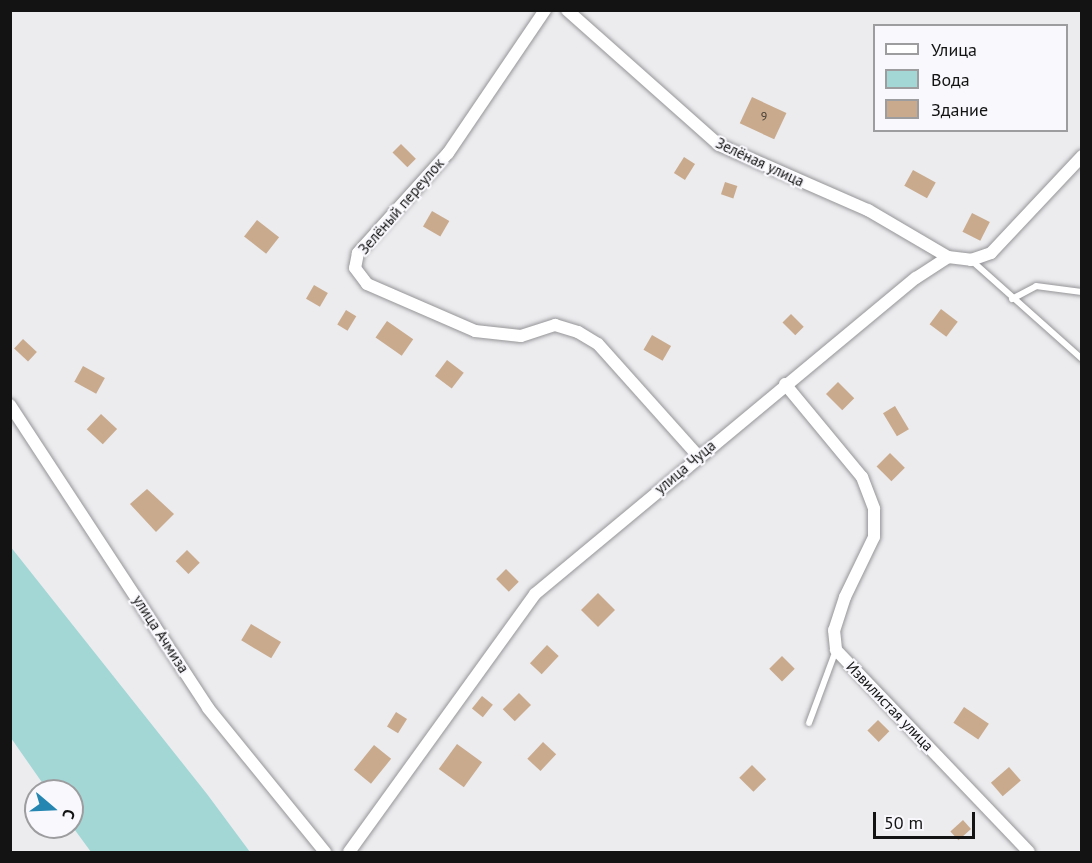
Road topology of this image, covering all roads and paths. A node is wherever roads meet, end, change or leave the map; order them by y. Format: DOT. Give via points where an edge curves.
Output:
graph roads {
  1 [pos="545,10"];
  2 [pos="567,10"];
  3 [pos="1082,156"];
  4 [pos="948,257"];
  5 [pos="971,260"];
  6 [pos="1082,292"];
  7 [pos="1012,298"];
  8 [pos="1082,359"];
  9 [pos="785,384"];
  10 [pos="10,405"];
  11 [pos="698,456"];
  12 [pos="836,650"];
  13 [pos="809,723"];
  14 [pos="325,852"];
  15 [pos="349,852"];
  16 [pos="1029,852"];
  1 -- 11 [label="street, Зелёный переулок" via="448,153 358,253 355,268 367,284 475,331 521,336 555,326 578,332 598,344"];
  2 -- 4 [label="street, Зелёная улица" via="719,146 868,210"];
  3 -- 5 [label="street" via="992,253"];
  4 -- 5 [label="street"];
  4 -- 9 [label="street, улица Чуца"];
  5 -- 7 [label="lane"];
  6 -- 7 [label="lane" via="1036,286"];
  7 -- 8 [label="lane"];
  9 -- 11 [label="street, улица Чуца"];
  9 -- 12 [label="street, Извилистая улица" via="862,477 874,509 874,537 841,608 834,630"];
  10 -- 14 [label="street, улица Ачмиза" via="208,708"];
  11 -- 15 [label="street, улица Чуца" via="535,594"];
  12 -- 13 [label="lane"];
  12 -- 16 [label="street, Извилистая улица"];
}
